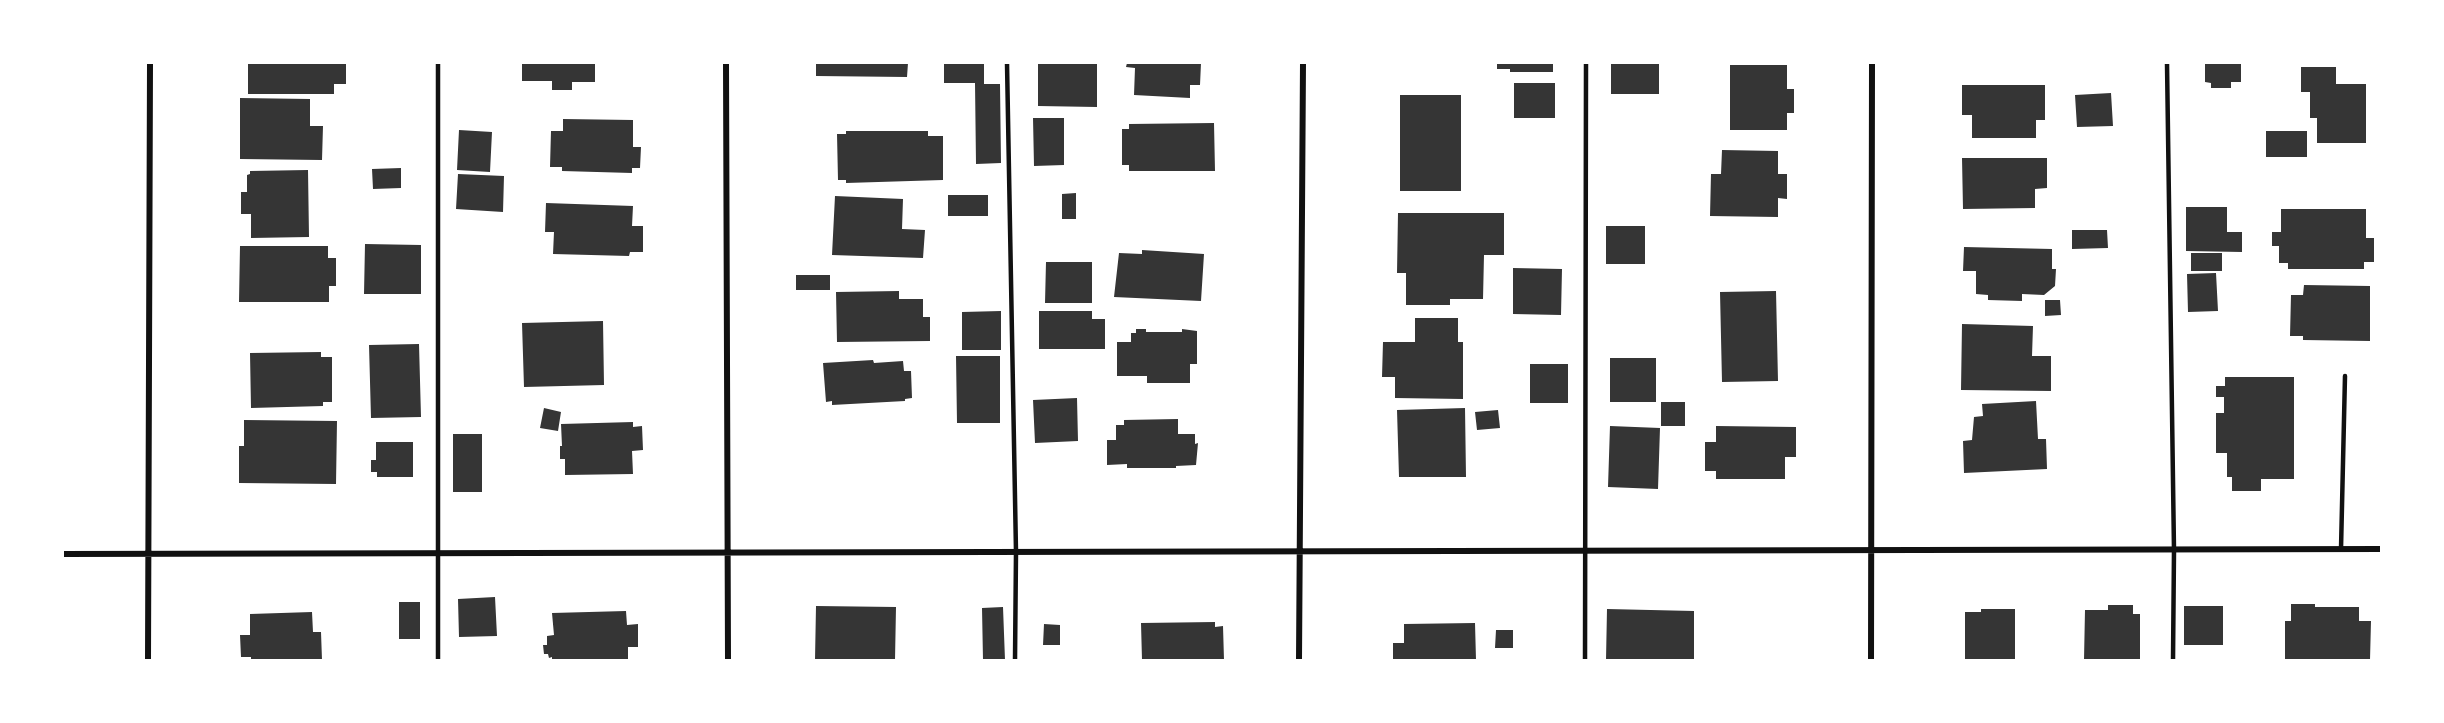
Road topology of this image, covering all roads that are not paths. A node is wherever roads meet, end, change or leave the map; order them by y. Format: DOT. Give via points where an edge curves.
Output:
graph roads {
  1 [pos="150,63"];
  2 [pos="438,63"];
  3 [pos="726,63"];
  4 [pos="1007,63"];
  5 [pos="1303,63"];
  6 [pos="1586,63"];
  7 [pos="1872,63"];
  8 [pos="2167,63"];
  9 [pos="2345,376"];
  10 [pos="2341,549"];
  11 [pos="2381,549"];
  12 [pos="2174,550"];
  13 [pos="727,552"];
  14 [pos="1016,552"];
  15 [pos="1300,552"];
  16 [pos="1586,552"];
  17 [pos="1870,552"];
  18 [pos="438,553"];
  19 [pos="148,554"];
  20 [pos="63,555"];
  21 [pos="148,660"];
  22 [pos="438,660"];
  23 [pos="728,660"];
  24 [pos="1015,660"];
  25 [pos="1299,660"];
  26 [pos="1585,660"];
  27 [pos="1871,660"];
  28 [pos="2173,660"];
  1 -- 19 [label="street"];
  2 -- 18 [label="lane"];
  3 -- 13 [label="street"];
  4 -- 14 [label="lane"];
  5 -- 15 [label="street"];
  6 -- 16 [label="lane"];
  7 -- 17 [label="street"];
  8 -- 12 [label="lane"];
  9 -- 10 [label="lane"];
  10 -- 11 [label="street"];
  10 -- 12 [label="street"];
  12 -- 17 [label="street"];
  12 -- 28 [label="lane"];
  13 -- 14 [label="street"];
  13 -- 18 [label="street"];
  13 -- 23 [label="street"];
  14 -- 15 [label="street"];
  14 -- 24 [label="lane"];
  15 -- 16 [label="street"];
  15 -- 25 [label="street"];
  16 -- 17 [label="street"];
  16 -- 26 [label="lane"];
  17 -- 27 [label="street"];
  18 -- 19 [label="street"];
  18 -- 22 [label="lane"];
  19 -- 20 [label="street"];
  19 -- 21 [label="street"];
}
